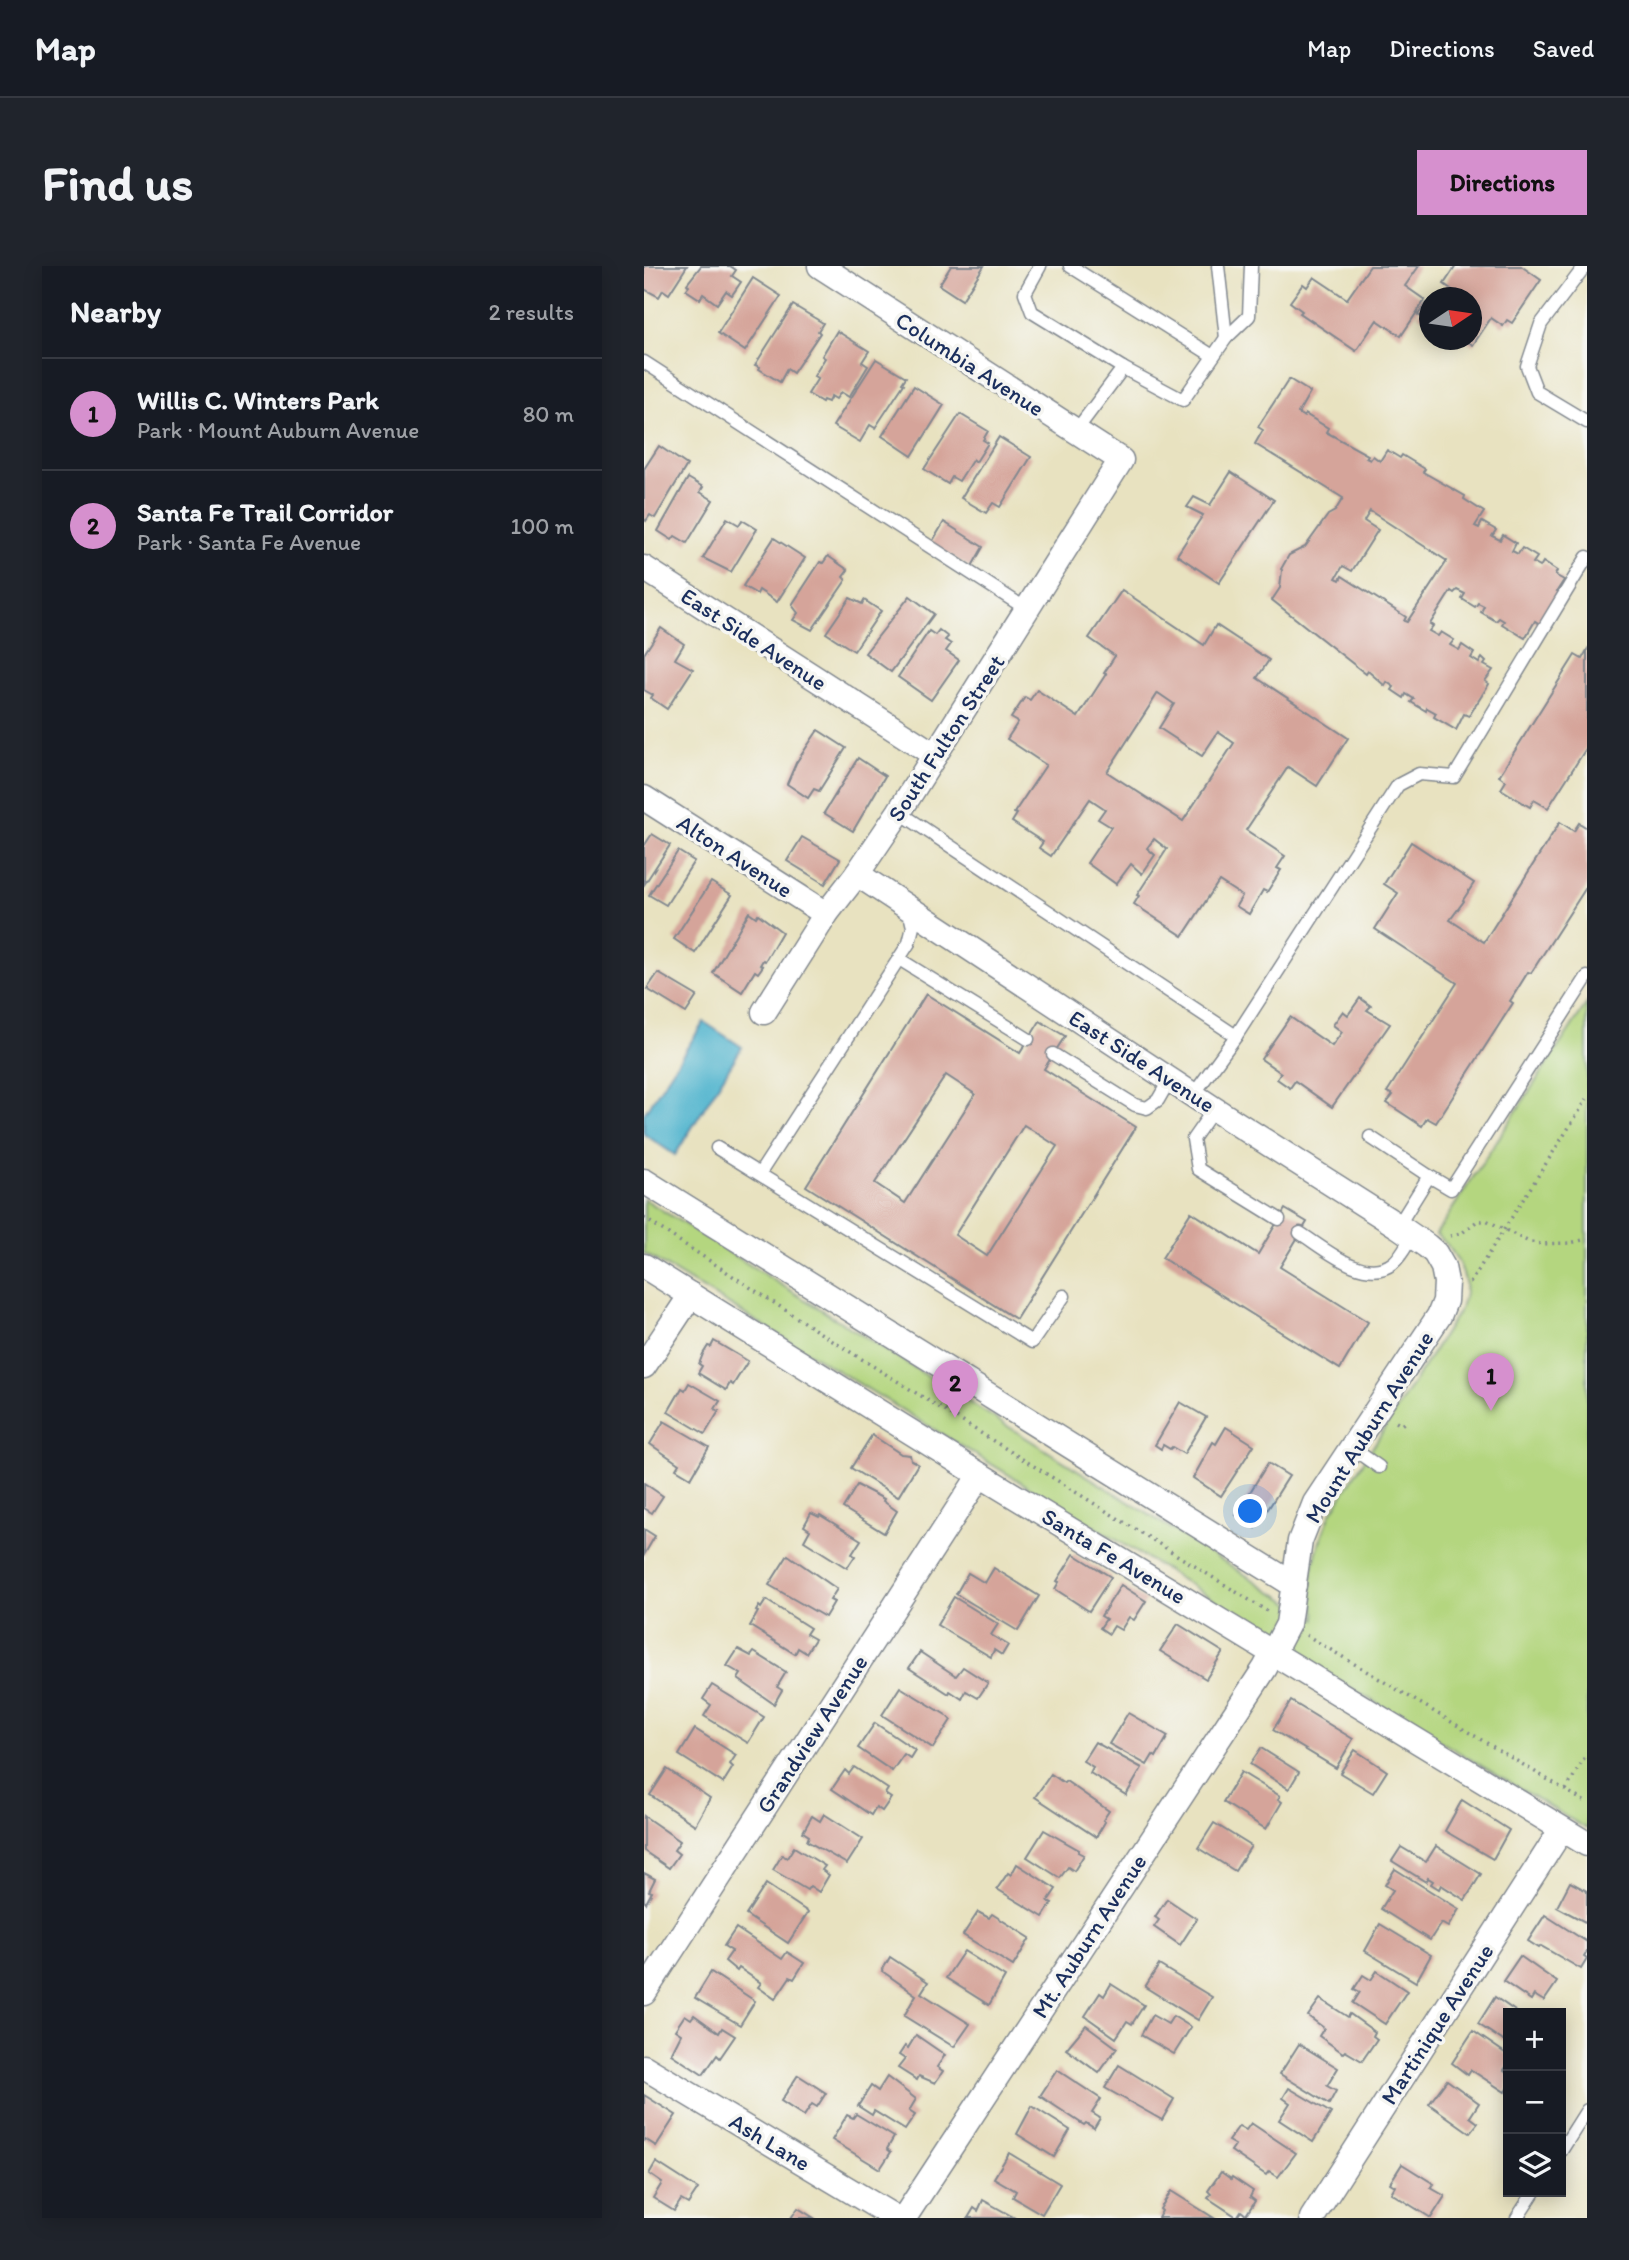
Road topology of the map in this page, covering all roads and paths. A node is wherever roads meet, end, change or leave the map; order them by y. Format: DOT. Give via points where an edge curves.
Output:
graph roads {
  1 [pos="820,266"];
  2 [pos="1040,266"];
  3 [pos="1070,266"];
  4 [pos="1251,266"];
  5 [pos="1585,266"];
  6 [pos="1215,268"];
  7 [pos="847,274"];
  8 [pos="1226,338"];
  9 [pos="1213,356"];
  10 [pos="644,362"];
  11 [pos="1123,368"];
  12 [pos="1587,422"];
  13 [pos="1074,432"];
  14 [pos="1121,460"];
  15 [pos="1587,557"];
  16 [pos="644,568"];
  17 [pos="1028,610"];
  18 [pos="935,755"];
  19 [pos="644,798"];
  20 [pos="899,812"];
  21 [pos="857,874"];
  22 [pos="908,907"];
  23 [pos="826,914"];
  24 [pos="899,958"];
  25 [pos="1587,977"];
  26 [pos="764,1012"];
  27 [pos="1236,1036"];
  28 [pos="1028,1039"];
  29 [pos="1053,1055"];
  30 [pos="1170,1079"];
  31 [pos="1204,1102"];
  32 [pos="1370,1137"];
  33 [pos="718,1148"];
  34 [pos="760,1173"];
  35 [pos="1429,1175"];
  36 [pos="644,1181"];
  37 [pos="644,1218"];
  38 [pos="1279,1219"];
  39 [pos="1300,1233"];
  40 [pos="1420,1237"];
  41 [pos="1587,1239"];
  42 [pos="644,1266"];
  43 [pos="691,1294"];
  44 [pos="1064,1296"];
  45 [pos="644,1366"];
  46 [pos="1352,1448"];
  47 [pos="1379,1467"];
  48 [pos="980,1475"];
  49 [pos="1294,1585"];
  50 [pos="1274,1616"];
  51 [pos="1302,1633"];
  52 [pos="1273,1653"];
  53 [pos="1587,1753"];
  54 [pos="1566,1790"];
  55 [pos="1587,1803"];
  56 [pos="1562,1829"];
  57 [pos="1587,1844"];
  58 [pos="644,1993"];
  59 [pos="644,2067"];
  60 [pos="1587,2110"];
  61 [pos="1566,2143"];
  62 [pos="1531,2197"];
  63 [pos="896,2218"];
  64 [pos="904,2218"];
  65 [pos="1312,2218"];
  66 [pos="1517,2218"];
  1 -- 7 [label="street, Columbia Avenue"];
  2 -- 11 [label="lane" via="1025,293 1032,313"];
  3 -- 9 [label="lane"];
  4 -- 8 [label="lane" via="1249,316"];
  5 -- 12 [label="lane" via="1541,324 1527,366 1536,392"];
  6 -- 8 [label="lane"];
  7 -- 13 [label="street, Columbia Avenue"];
  8 -- 9 [label="lane"];
  9 -- 11 [label="lane" via="1183,400"];
  10 -- 17 [label="lane"];
  11 -- 13 [label="lane"];
  13 -- 14 [label="street, Columbia Avenue"];
  14 -- 17 [label="street, South Fulton Street"];
  15 -- 27 [label="lane" via="1454,777 1419,774 1398,785"];
  16 -- 18 [label="street, East Side Avenue"];
  17 -- 18 [label="street, South Fulton Street"];
  18 -- 20 [label="street, South Fulton Street"];
  19 -- 23 [label="street, Alton Avenue"];
  20 -- 21 [label="street, South Fulton Street"];
  20 -- 27 [label="lane"];
  21 -- 22 [label="street, East Side Avenue"];
  21 -- 23 [label="street, South Fulton Street"];
  22 -- 24 [label="lane" via="913,927"];
  22 -- 30 [label="street, East Side Avenue"];
  23 -- 26 [label="street, South Fulton Street"];
  24 -- 28 [label="lane"];
  24 -- 34 [label="lane"];
  25 -- 35 [label="lane" via="1451,1189"];
  27 -- 31 [label="lane"];
  29 -- 30 [label="lane" via="1147,1108 1158,1100"];
  30 -- 31 [label="street, East Side Avenue"];
  31 -- 38 [label="lane" via="1193,1139 1198,1169"];
  31 -- 40 [label="street, East Side Avenue"];
  32 -- 35 [label="lane"];
  33 -- 34 [label="lane"];
  34 -- 44 [label="lane" via="1032,1342"];
  35 -- 40 [label="lane"];
  36 -- 49 [label="street"];
  37 -- 50 [label="path"];
  39 -- 40 [label="lane" via="1357,1269 1370,1270 1394,1262"];
  40 -- 41 [label="path" via="1462,1233 1486,1220 1541,1244"];
  40 -- 46 [label="street, Mount Auburn Avenue" via="1443,1267 1445,1301"];
  42 -- 43 [label="street, Santa Fe Avenue"];
  43 -- 45 [label="street"];
  43 -- 48 [label="street, Santa Fe Avenue"];
  46 -- 47 [label="lane"];
  46 -- 49 [label="street, Mount Auburn Avenue" via="1315,1503 1300,1541"];
  48 -- 52 [label="street, Santa Fe Avenue"];
  48 -- 58 [label="street, Grandview Avenue"];
  49 -- 52 [label="street, Mount Auburn Avenue" via="1288,1624"];
  51 -- 54 [label="path"];
  52 -- 56 [label="street, Santa Fe Avenue"];
  52 -- 64 [label="street, Mt. Auburn Avenue"];
  53 -- 54 [label="path"];
  54 -- 55 [label="path"];
  56 -- 57 [label="street, Santa Fe Avenue"];
  56 -- 65 [label="street, Martinique Avenue"];
  59 -- 63 [label="street, Ash Lane"];
  60 -- 61 [label="lane"];
  62 -- 66 [label="lane"];
}
